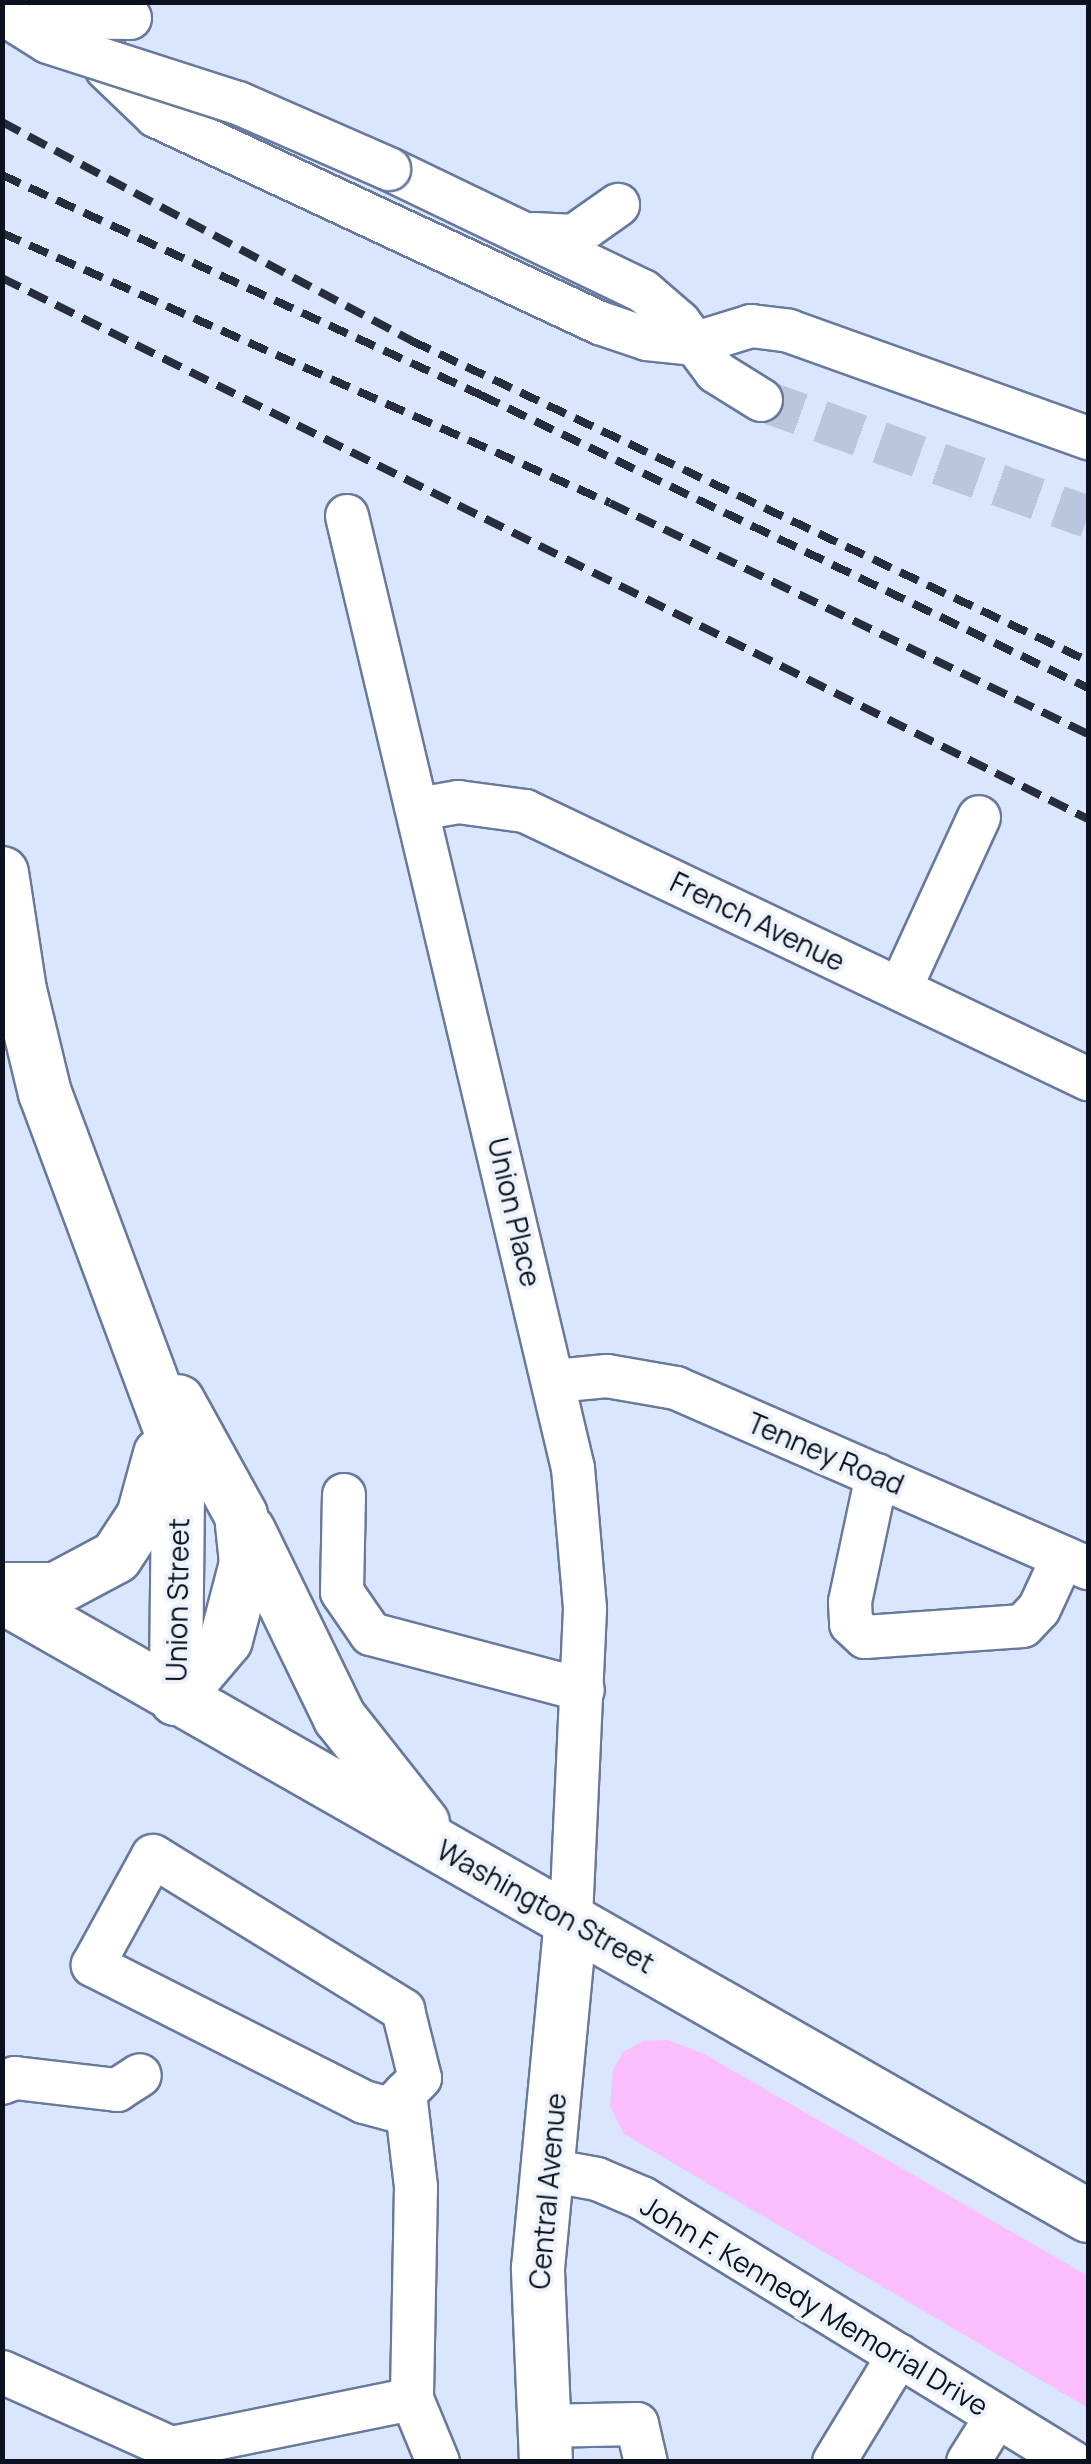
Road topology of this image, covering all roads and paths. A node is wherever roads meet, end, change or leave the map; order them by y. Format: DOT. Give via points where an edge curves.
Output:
graph roads {
  1 [pos="9,2"];
  2 [pos="118,10"];
  3 [pos="2,13"];
  4 [pos="618,205"];
  5 [pos="520,230"];
  6 [pos="694,344"];
  7 [pos="760,400"];
  8 [pos="1088,438"];
  9 [pos="348,516"];
  10 [pos="419,810"];
  11 [pos="979,817"];
  12 [pos="2,873"];
  13 [pos="900,989"];
  14 [pos="1088,1079"];
  15 [pos="128,1312"];
  16 [pos="555,1381"];
  17 [pos="877,1476"];
  18 [pos="344,1494"];
  19 [pos="241,1515"];
  20 [pos="1076,1562"];
  21 [pos="2,1588"];
  22 [pos="2,1598"];
  23 [pos="583,1690"];
  24 [pos="176,1698"];
  25 [pos="451,1854"];
  26 [pos="571,1920"];
  27 [pos="140,2075"];
  28 [pos="2,2083"];
  29 [pos="405,2093"];
  30 [pos="548,2170"];
  31 [pos="1088,2216"];
  32 [pos="898,2355"];
  33 [pos="2,2372"];
  34 [pos="412,2399"];
  35 [pos="997,2416"];
  36 [pos="544,2444"];
  37 [pos="169,2455"];
  38 [pos="438,2462"];
  39 [pos="646,2462"];
  40 [pos="834,2462"];
  41 [pos="968,2462"];
  42 [pos="1072,2462"];
  1 -- 2 [label="street, bridge" via="47,17"];
  2 -- 6 [label="street" via="101,49 107,69 156,116 600,323"];
  3 -- 5 [label="street, bridge" via="48,42 238,103"];
  4 -- 5 [label="street" via="574,236"];
  5 -- 6 [label="street" via="643,291"];
  6 -- 7 [label="street" via="716,372"];
  6 -- 8 [label="street" via="751,326 790,331"];
  9 -- 10 [label="street, Union Place"];
  10 -- 13 [label="street, French Avenue" via="458,802 525,811"];
  10 -- 16 [label="street, Union Place"];
  11 -- 13 [label="street"];
  12 -- 15 [label="main road, Union Street" via="45,1093"];
  13 -- 14 [label="street, French Avenue"];
  15 -- 19 [label="main road, Union Street"];
  15 -- 21 [label="main road" via="162,1435 143,1516 116,1557 78,1582 31,1592"];
  15 -- 24 [label="main road, Union Street" via="166,1404 177,1462"];
  16 -- 17 [label="street, Tenney Road" via="607,1376 665,1385"];
  16 -- 23 [label="street, Union Place" via="580,1514"];
  17 -- 20 [label="street, Tenney Road"];
  17 -- 20 [label="street" via="850,1602 852,1624 865,1637 1023,1626"];
  18 -- 23 [label="street" via="342,1592 371,1634"];
  19 -- 24 [label="main road, Union Street" via="246,1563 237,1613 211,1661"];
  19 -- 25 [label="main road" via="340,1718"];
  22 -- 24 [label="main road, Washington Street"];
  23 -- 26 [label="street, Union Place"];
  24 -- 25 [label="main road, Washington Street"];
  25 -- 26 [label="main road, Washington Street"];
  26 -- 30 [label="main road, Central Avenue"];
  26 -- 31 [label="main road, Washington Street"];
  27 -- 28 [label="street" via="117,2090 15,2078"];
  29 -- 29 [label="street" via="420,2078 403,2010 153,1856 93,1965 364,2102 390,2109"];
  29 -- 34 [label="street" via="416,2188"];
  30 -- 32 [label="street, John F. Kennedy Memorial Drive" via="597,2179 642,2198"];
  30 -- 36 [label="main road, Central Avenue" via="536,2331"];
  32 -- 35 [label="street, John F. Kennedy Memorial Drive"];
  32 -- 40 [label="street"];
  33 -- 37 [label="street"];
  34 -- 37 [label="street"];
  34 -- 38 [label="street"];
  35 -- 41 [label="street"];
  35 -- 42 [label="street, John F. Kennedy Memorial Drive"];
  36 -- 39 [label="street" via="637,2424"];
}
